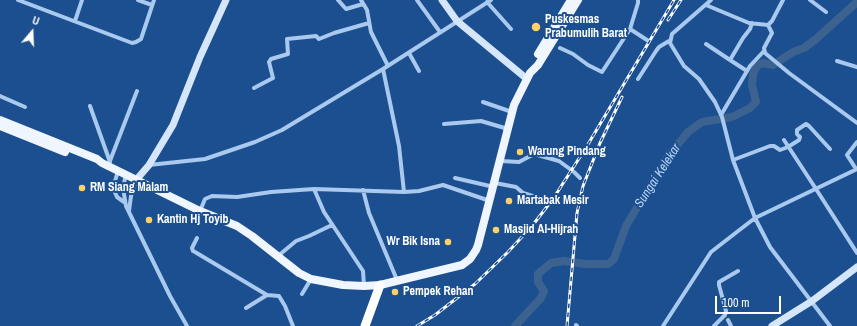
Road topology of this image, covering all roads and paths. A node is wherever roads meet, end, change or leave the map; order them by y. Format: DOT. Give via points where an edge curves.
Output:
graph roads {
  1 [pos="18,0"];
  2 [pos="82,0"];
  3 [pos="138,0"];
  4 [pos="154,0"];
  5 [pos="226,0"];
  6 [pos="338,0"];
  7 [pos="417,0"];
  8 [pos="442,0"];
  9 [pos="571,0"];
  10 [pos="578,0"];
  11 [pos="638,0"];
  12 [pos="711,0"];
  13 [pos="783,0"];
  14 [pos="810,0"];
  15 [pos="489,1"];
  16 [pos="362,2"];
  17 [pos="152,5"];
  18 [pos="706,5"];
  19 [pos="826,12"];
  20 [pos="75,21"];
  21 [pos="458,21"];
  22 [pos="369,23"];
  23 [pos="752,23"];
  24 [pos="768,25"];
  25 [pos="511,29"];
  26 [pos="630,29"];
  27 [pos="440,32"];
  28 [pos="647,40"];
  29 [pos="669,41"];
  30 [pos="706,44"];
  31 [pos="560,48"];
  32 [pos="764,51"];
  33 [pos="409,53"];
  34 [pos="730,60"];
  35 [pos="836,61"];
  36 [pos="388,66"];
  37 [pos="857,66"];
  38 [pos="383,69"];
  39 [pos="419,71"];
  40 [pos="748,72"];
  41 [pos="528,76"];
  42 [pos="638,79"];
  43 [pos="254,88"];
  44 [pos="137,91"];
  45 [pos="0,96"];
  46 [pos="483,102"];
  47 [pos="90,106"];
  48 [pos="25,107"];
  49 [pos="512,112"];
  50 [pos="722,116"];
  51 [pos="0,120"];
  52 [pos="857,123"];
  53 [pos="444,124"];
  54 [pos="0,126"];
  55 [pos="508,129"];
  56 [pos="784,140"];
  57 [pos="857,142"];
  58 [pos="788,147"];
  59 [pos="830,149"];
  60 [pos="733,160"];
  61 [pos="501,161"];
  62 [pos="107,164"];
  63 [pos="149,165"];
  64 [pos="857,169"];
  65 [pos="122,173"];
  66 [pos="456,178"];
  67 [pos="580,178"];
  68 [pos="137,179"];
  69 [pos="494,185"];
  70 [pos="314,189"];
  71 [pos="816,189"];
  72 [pos="363,190"];
  73 [pos="404,192"];
  74 [pos="539,198"];
  75 [pos="490,201"];
  76 [pos="124,202"];
  77 [pos="200,210"];
  78 [pos="129,211"];
  79 [pos="755,218"];
  80 [pos="332,225"];
  81 [pos="197,238"];
  82 [pos="857,253"];
  83 [pos="277,256"];
  84 [pos="857,267"];
  85 [pos="738,271"];
  86 [pos="311,278"];
  87 [pos="398,281"];
  88 [pos="380,285"];
  89 [pos="364,286"];
  90 [pos="302,294"];
  91 [pos="267,295"];
  92 [pos="812,301"];
  93 [pos="246,308"];
  94 [pos="728,320"];
  95 [pos="187,326"];
  96 [pos="293,326"];
  97 [pos="365,326"];
  98 [pos="663,326"];
  99 [pos="714,326"];
  100 [pos="731,326"];
  101 [pos="772,326"];
  102 [pos="830,326"];
  1 -- 20 [label="street"];
  2 -- 20 [label="street"];
  3 -- 17 [label="street"];
  4 -- 17 [label="street"];
  5 -- 63 [label="street" via="173,125"];
  6 -- 16 [label="street" via="346,9"];
  7 -- 27 [label="street"];
  8 -- 21 [label="street"];
  9 -- 41 [label="main road" via="533,63"];
  10 -- 41 [label="main road" via="538,65"];
  11 -- 26 [label="street"];
  12 -- 18 [label="street"];
  13 -- 24 [label="street"];
  14 -- 19 [label="street"];
  15 -- 21 [label="street"];
  15 -- 25 [label="street"];
  16 -- 22 [label="street" via="367,10"];
  17 -- 20 [label="street" via="141,38 136,42"];
  18 -- 23 [label="street"];
  18 -- 29 [label="street" via="672,34"];
  21 -- 27 [label="street"];
  21 -- 41 [label="street"];
  22 -- 36 [label="street"];
  22 -- 43 [label="street" via="319,39 316,36 287,39 288,54 271,59 269,63 272,78"];
  23 -- 24 [label="street"];
  23 -- 34 [label="street"];
  24 -- 32 [label="street" via="772,33"];
  26 -- 28 [label="street"];
  26 -- 31 [label="street" via="602,72"];
  27 -- 33 [label="street"];
  29 -- 42 [label="street" via="659,47"];
  29 -- 50 [label="street" via="684,66 707,90"];
  30 -- 34 [label="street"];
  32 -- 40 [label="street" via="750,66"];
  32 -- 52 [label="street"];
  33 -- 36 [label="street"];
  33 -- 39 [label="street"];
  34 -- 40 [label="street"];
  35 -- 37 [label="street"];
  36 -- 38 [label="street"];
  38 -- 63 [label="street" via="282,130 255,142 205,159"];
  38 -- 73 [label="street" via="399,146"];
  40 -- 50 [label="street"];
  41 -- 49 [label="main road"];
  44 -- 62 [label="street"];
  45 -- 48 [label="street"];
  46 -- 49 [label="street"];
  47 -- 62 [label="street"];
  49 -- 55 [label="main road"];
  50 -- 60 [label="street"];
  51 -- 62 [label="main road"];
  53 -- 55 [label="street" via="481,122"];
  54 -- 62 [label="main road" via="96,164"];
  55 -- 61 [label="main road"];
  56 -- 58 [label="street"];
  57 -- 64 [label="street" via="847,155"];
  58 -- 59 [label="street" via="798,140 800,137 797,130 806,124"];
  58 -- 60 [label="street" via="780,150 770,146"];
  58 -- 71 [label="street"];
  60 -- 79 [label="street"];
  61 -- 67 [label="street" via="519,162 534,154 559,161"];
  61 -- 69 [label="main road"];
  62 -- 65 [label="main road"];
  63 -- 68 [label="street"];
  64 -- 71 [label="street"];
  65 -- 68 [label="main road"];
  65 -- 76 [label="street"];
  65 -- 76 [label="street" via="113,188 117,197"];
  66 -- 69 [label="street"];
  68 -- 77 [label="main road"];
  68 -- 78 [label="street"];
  69 -- 74 [label="street" via="516,187 523,193"];
  69 -- 75 [label="main road"];
  70 -- 72 [label="street"];
  70 -- 77 [label="street" via="237,197 212,196 205,199"];
  70 -- 80 [label="street"];
  71 -- 79 [label="street"];
  71 -- 82 [label="street"];
  72 -- 73 [label="street"];
  72 -- 87 [label="street" via="369,213"];
  73 -- 75 [label="street" via="443,185"];
  75 -- 87 [label="main road" via="476,250 466,263"];
  76 -- 78 [label="street"];
  77 -- 83 [label="main road" via="237,226"];
  78 -- 95 [label="street"];
  79 -- 92 [label="street" via="770,247"];
  79 -- 98 [label="street" via="711,252"];
  80 -- 83 [label="street" via="296,241"];
  80 -- 89 [label="street" via="363,271"];
  81 -- 91 [label="street" via="193,250"];
  83 -- 86 [label="main road" via="299,273"];
  84 -- 92 [label="street"];
  85 -- 99 [label="street" via="719,282 726,311"];
  86 -- 89 [label="main road" via="343,285"];
  86 -- 90 [label="street"];
  87 -- 88 [label="main road"];
  88 -- 89 [label="main road"];
  88 -- 97 [label="highway"];
  91 -- 93 [label="street"];
  91 -- 96 [label="street" via="279,296"];
  92 -- 101 [label="street"];
  92 -- 102 [label="street"];
  94 -- 100 [label="street"];
}
